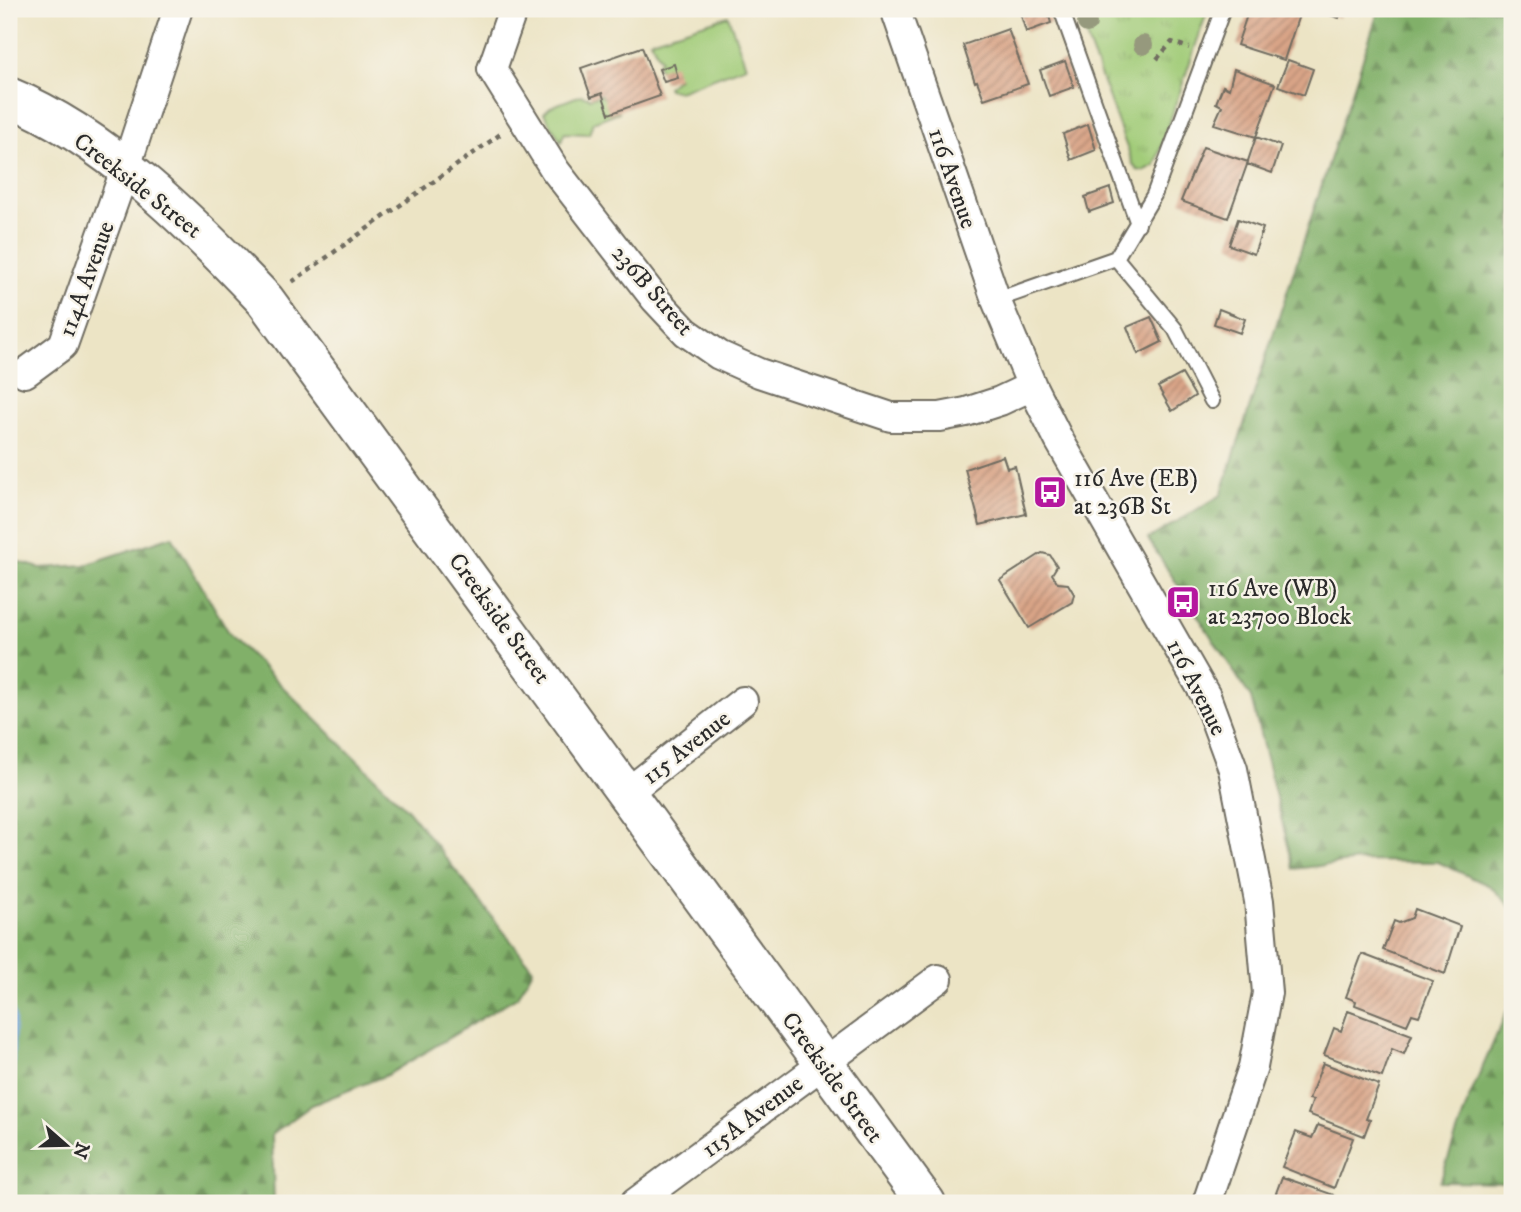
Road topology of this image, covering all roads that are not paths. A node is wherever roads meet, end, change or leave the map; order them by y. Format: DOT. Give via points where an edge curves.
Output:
graph roads {
  1 [pos="178,9"];
  2 [pos="513,9"];
  3 [pos="895,9"];
  4 [pos="1061,9"];
  5 [pos="1223,9"];
  6 [pos="9,97"];
  7 [pos="125,170"];
  8 [pos="1138,224"];
  9 [pos="1116,258"];
  10 [pos="996,300"];
  11 [pos="25,373"];
  12 [pos="1032,386"];
  13 [pos="1212,401"];
  14 [pos="743,701"];
  15 [pos="628,792"];
  16 [pos="939,979"];
  17 [pos="822,1064"];
  18 [pos="635,1203"];
  19 [pos="926,1203"];
  20 [pos="1207,1203"];
  1 -- 7 [label="street, 114A Avenue"];
  2 -- 12 [label="street, 236B Street" via="492,69 555,170 671,318 719,355 772,378 891,417 929,418 966,412"];
  3 -- 10 [label="street, 116 Avenue"];
  4 -- 8 [label="lane"];
  5 -- 8 [label="lane" via="1154,195"];
  6 -- 7 [label="street, Creekside Street" via="54,121"];
  7 -- 11 [label="street, 114A Avenue" via="63,345"];
  7 -- 15 [label="street, Creekside Street" via="195,228 265,300"];
  8 -- 9 [label="lane"];
  9 -- 10 [label="lane"];
  9 -- 13 [label="lane" via="1175,328"];
  10 -- 12 [label="street, 116 Avenue"];
  12 -- 20 [label="street, 116 Avenue" via="1206,696 1233,769 1259,901 1267,993 1253,1067"];
  14 -- 15 [label="street, 115 Avenue"];
  15 -- 17 [label="street, Creekside Street"];
  16 -- 17 [label="street, 115A Avenue"];
  17 -- 18 [label="street, 115A Avenue"];
  17 -- 19 [label="street, Creekside Street"];
}
